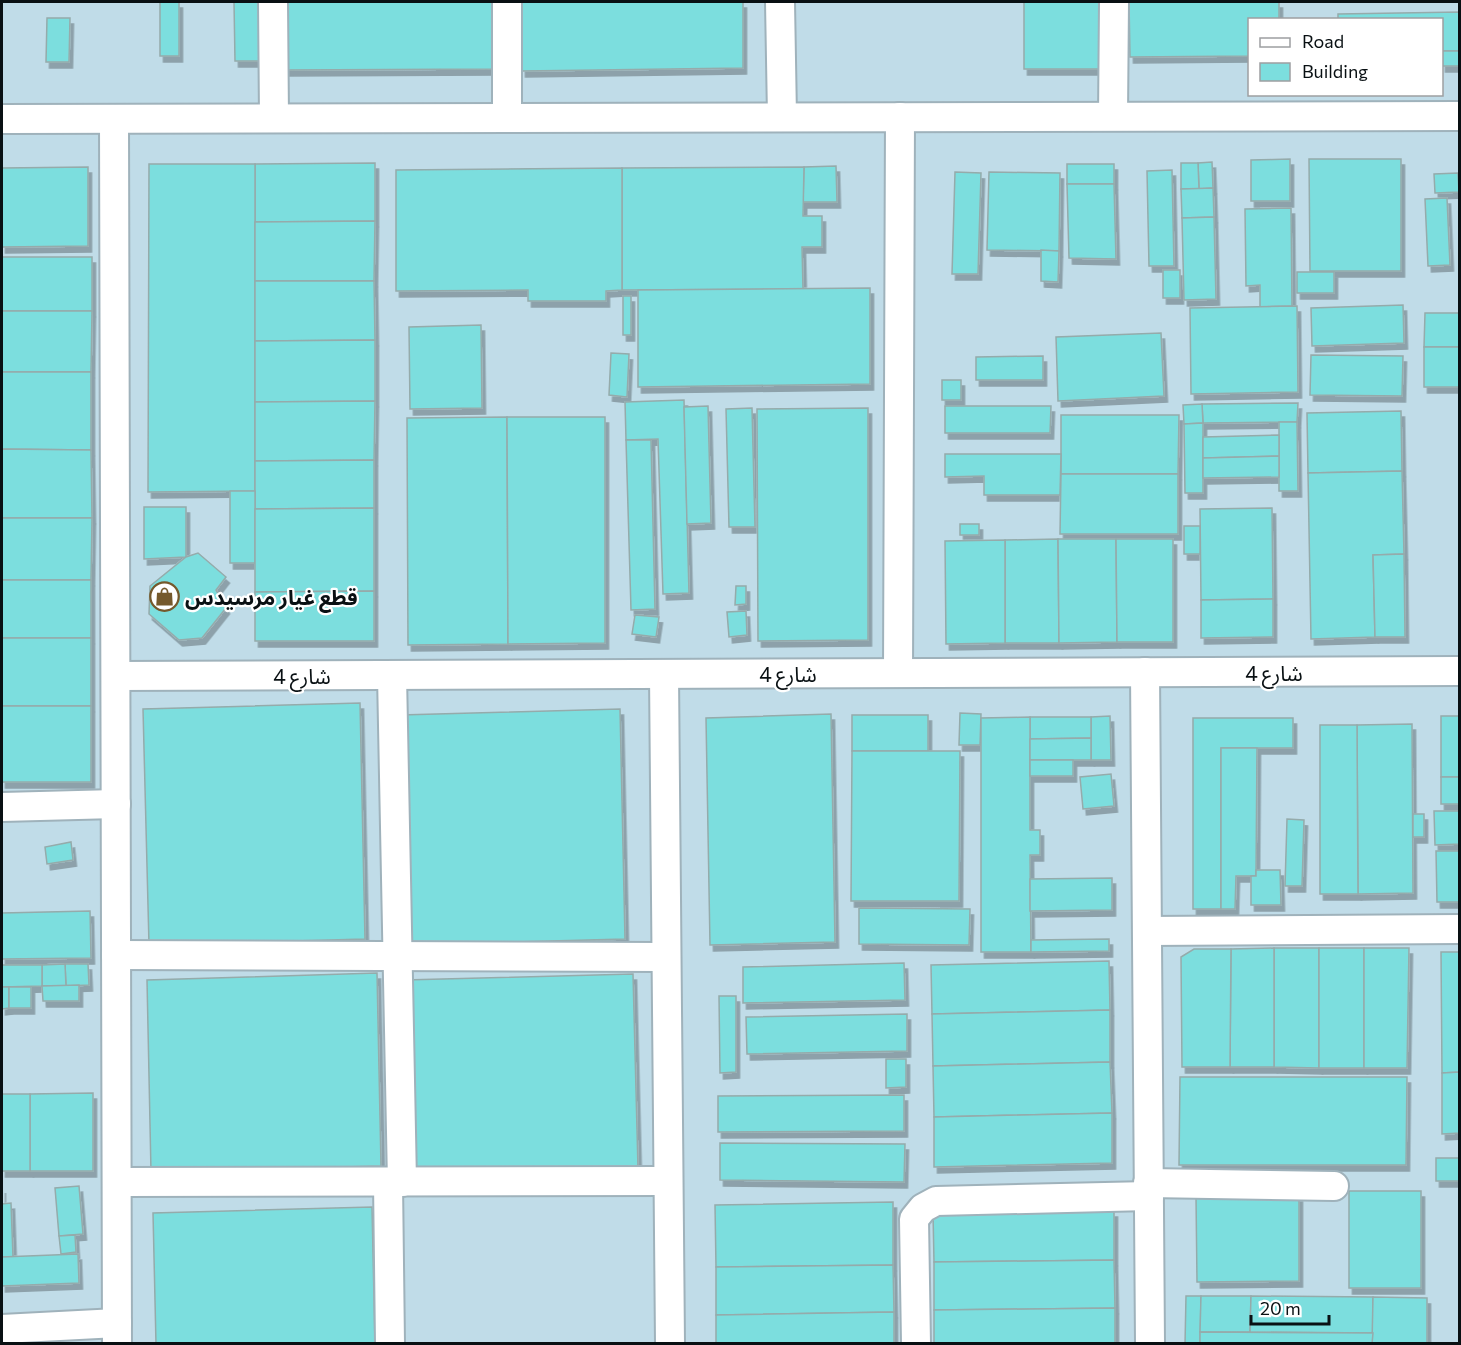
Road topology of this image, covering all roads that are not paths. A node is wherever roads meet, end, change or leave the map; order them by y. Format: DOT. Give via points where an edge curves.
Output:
graph roads {
  1 [pos="273,2"];
  2 [pos="507,2"];
  3 [pos="780,2"];
  4 [pos="1114,2"];
  5 [pos="1113,116"];
  6 [pos="1460,116"];
  7 [pos="782,117"];
  8 [pos="900,117"];
  9 [pos="274,118"];
  10 [pos="507,118"];
  11 [pos="2,119"];
  12 [pos="114,120"];
  13 [pos="1460,671"];
  14 [pos="1145,672"];
  15 [pos="898,673"];
  16 [pos="664,674"];
  17 [pos="392,675"];
  18 [pos="116,676"];
  19 [pos="116,804"];
  20 [pos="2,807"];
  21 [pos="1460,929"];
  22 [pos="1147,931"];
  23 [pos="116,955"];
  24 [pos="397,955"];
  25 [pos="666,957"];
  26 [pos="118,1182"];
  27 [pos="395,1182"];
  28 [pos="668,1182"];
  29 [pos="1334,1186"];
  30 [pos="1149,1189"];
  31 [pos="2,1329"];
  32 [pos="117,1333"];
  33 [pos="390,1344"];
  34 [pos="670,1344"];
  35 [pos="916,1344"];
  36 [pos="1150,1344"];
  1 -- 9 [label="street"];
  2 -- 10 [label="street"];
  3 -- 7 [label="street"];
  4 -- 5 [label="street"];
  5 -- 6 [label="street"];
  5 -- 8 [label="street"];
  7 -- 8 [label="street"];
  7 -- 10 [label="street"];
  8 -- 15 [label="street"];
  9 -- 10 [label="street"];
  9 -- 12 [label="street"];
  11 -- 12 [label="street"];
  12 -- 18 [label="street"];
  13 -- 14 [label="street, شارع 4"];
  14 -- 15 [label="street, شارع 4"];
  14 -- 22 [label="street"];
  15 -- 16 [label="street, شارع 4"];
  16 -- 17 [label="street, شارع 4"];
  16 -- 25 [label="street"];
  17 -- 18 [label="street, شارع 4"];
  17 -- 24 [label="street"];
  18 -- 19 [label="street"];
  19 -- 20 [label="street"];
  19 -- 23 [label="street"];
  21 -- 22 [label="street"];
  22 -- 30 [label="street"];
  23 -- 24 [label="street"];
  23 -- 26 [label="street"];
  24 -- 25 [label="street"];
  24 -- 27 [label="street"];
  25 -- 28 [label="street"];
  26 -- 27 [label="street"];
  26 -- 32 [label="street"];
  27 -- 28 [label="street"];
  27 -- 33 [label="street"];
  28 -- 34 [label="street"];
  29 -- 30 [label="street"];
  30 -- 35 [label="street" via="936,1201 923,1208 914,1219"];
  30 -- 36 [label="street"];
  31 -- 32 [label="street"];
}
